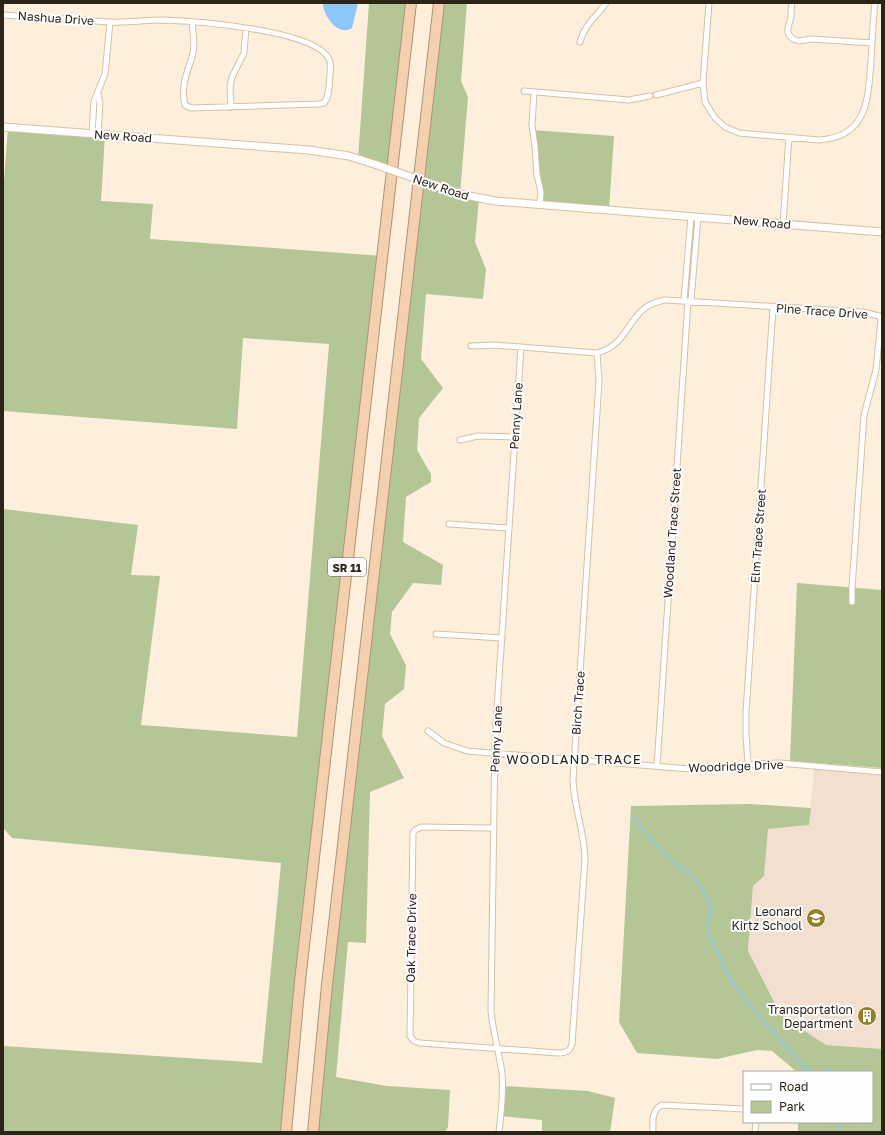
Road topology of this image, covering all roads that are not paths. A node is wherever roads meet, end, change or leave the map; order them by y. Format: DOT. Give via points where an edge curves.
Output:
graph roads {
  1 [pos="411,3"];
  2 [pos="439,3"];
  3 [pos="606,3"];
  4 [pos="709,3"];
  5 [pos="792,3"];
  6 [pos="875,3"];
  7 [pos="3,15"];
  8 [pos="110,22"];
  9 [pos="192,22"];
  10 [pos="246,28"];
  11 [pos="580,42"];
  12 [pos="872,43"];
  13 [pos="703,83"];
  14 [pos="524,91"];
  15 [pos="534,92"];
  16 [pos="656,95"];
  17 [pos="650,96"];
  18 [pos="231,107"];
  19 [pos="3,128"];
  20 [pos="95,134"];
  21 [pos="789,138"];
  22 [pos="540,204"];
  23 [pos="694,217"];
  24 [pos="783,224"];
  25 [pos="882,232"];
  26 [pos="688,301"];
  27 [pos="773,307"];
  28 [pos="471,346"];
  29 [pos="521,347"];
  30 [pos="597,353"];
  31 [pos="515,437"];
  32 [pos="460,440"];
  33 [pos="449,524"];
  34 [pos="508,528"];
  35 [pos="852,602"];
  36 [pos="436,634"];
  37 [pos="502,638"];
  38 [pos="428,731"];
  39 [pos="494,753"];
  40 [pos="574,759"];
  41 [pos="748,765"];
  42 [pos="657,766"];
  43 [pos="882,772"];
  44 [pos="493,828"];
  45 [pos="497,1048"];
  46 [pos="743,1110"];
  47 [pos="286,1132"];
  48 [pos="313,1132"];
  49 [pos="499,1132"];
  50 [pos="652,1132"];
  1 -- 47 [label="highway, SR 11" via="299,988"];
  2 -- 48 [label="highway, SR 11"];
  3 -- 11 [label="street" via="588,24"];
  4 -- 13 [label="street"];
  5 -- 12 [label="street" via="787,32 793,39"];
  6 -- 12 [label="street"];
  7 -- 8 [label="street, Nashua Drive"];
  8 -- 9 [label="street, Nashua Drive"];
  8 -- 20 [label="street" via="105,74 98,93 100,103"];
  9 -- 10 [label="street, Nashua Drive"];
  9 -- 18 [label="street" via="194,44 185,77 185,105 191,108"];
  10 -- 18 [label="street" via="244,53 230,87"];
  10 -- 18 [label="street, Nashua Drive" via="293,37 326,55 330,62 329,92 324,103"];
  12 -- 21 [label="street" via="868,100 857,122 845,132 831,138"];
  13 -- 16 [label="street"];
  13 -- 21 [label="street" via="708,108 725,127 744,134"];
  14 -- 15 [label="street"];
  15 -- 17 [label="street" via="629,100"];
  15 -- 22 [label="street" via="532,125 541,192"];
  19 -- 20 [label="street, New Road"];
  20 -- 22 [label="street, New Road, bridge" via="329,152 377,165 460,194 483,199"];
  21 -- 24 [label="street"];
  22 -- 23 [label="street, New Road"];
  23 -- 24 [label="street, New Road"];
  23 -- 26 [label="street, Woodland Trace Street"];
  24 -- 25 [label="street, New Road"];
  26 -- 27 [label="street, Pine Trace Drive"];
  26 -- 30 [label="street, Pine Trace Drive" via="665,300 648,306 635,316 618,342"];
  26 -- 42 [label="street, Woodland Trace Street"];
  27 -- 35 [label="street, Pine Trace Drive" via="863,312 878,315 881,319 876,370 864,415"];
  27 -- 41 [label="street, Elm Trace Street" via="746,712"];
  28 -- 29 [label="street"];
  29 -- 30 [label="street"];
  29 -- 31 [label="street, Penny Lane"];
  30 -- 40 [label="street, Birch Trace" via="599,381"];
  31 -- 32 [label="street" via="478,436"];
  31 -- 34 [label="street, Penny Lane"];
  33 -- 34 [label="street"];
  34 -- 37 [label="street, Penny Lane"];
  36 -- 37 [label="street"];
  37 -- 39 [label="street, Penny Lane"];
  38 -- 39 [label="street, Woodridge Drive" via="444,744 455,748"];
  39 -- 40 [label="street, Woodridge Drive"];
  39 -- 44 [label="street, Penny Lane"];
  40 -- 42 [label="street, Woodridge Drive"];
  40 -- 45 [label="street, Birch Trace" via="574,793 585,858 572,1044 569,1050 563,1053"];
  41 -- 42 [label="street, Woodridge Drive" via="704,769"];
  41 -- 43 [label="street, Woodridge Drive" via="779,764"];
  44 -- 45 [label="street, Penny Lane" via="491,1011"];
  44 -- 45 [label="street, Oak Trace Drive" via="425,827 417,828 413,833 410,1032 411,1038 420,1043"];
  45 -- 49 [label="street, Penny Lane" via="502,1072"];
  46 -- 50 [label="street" via="662,1104 654,1112"];
}
